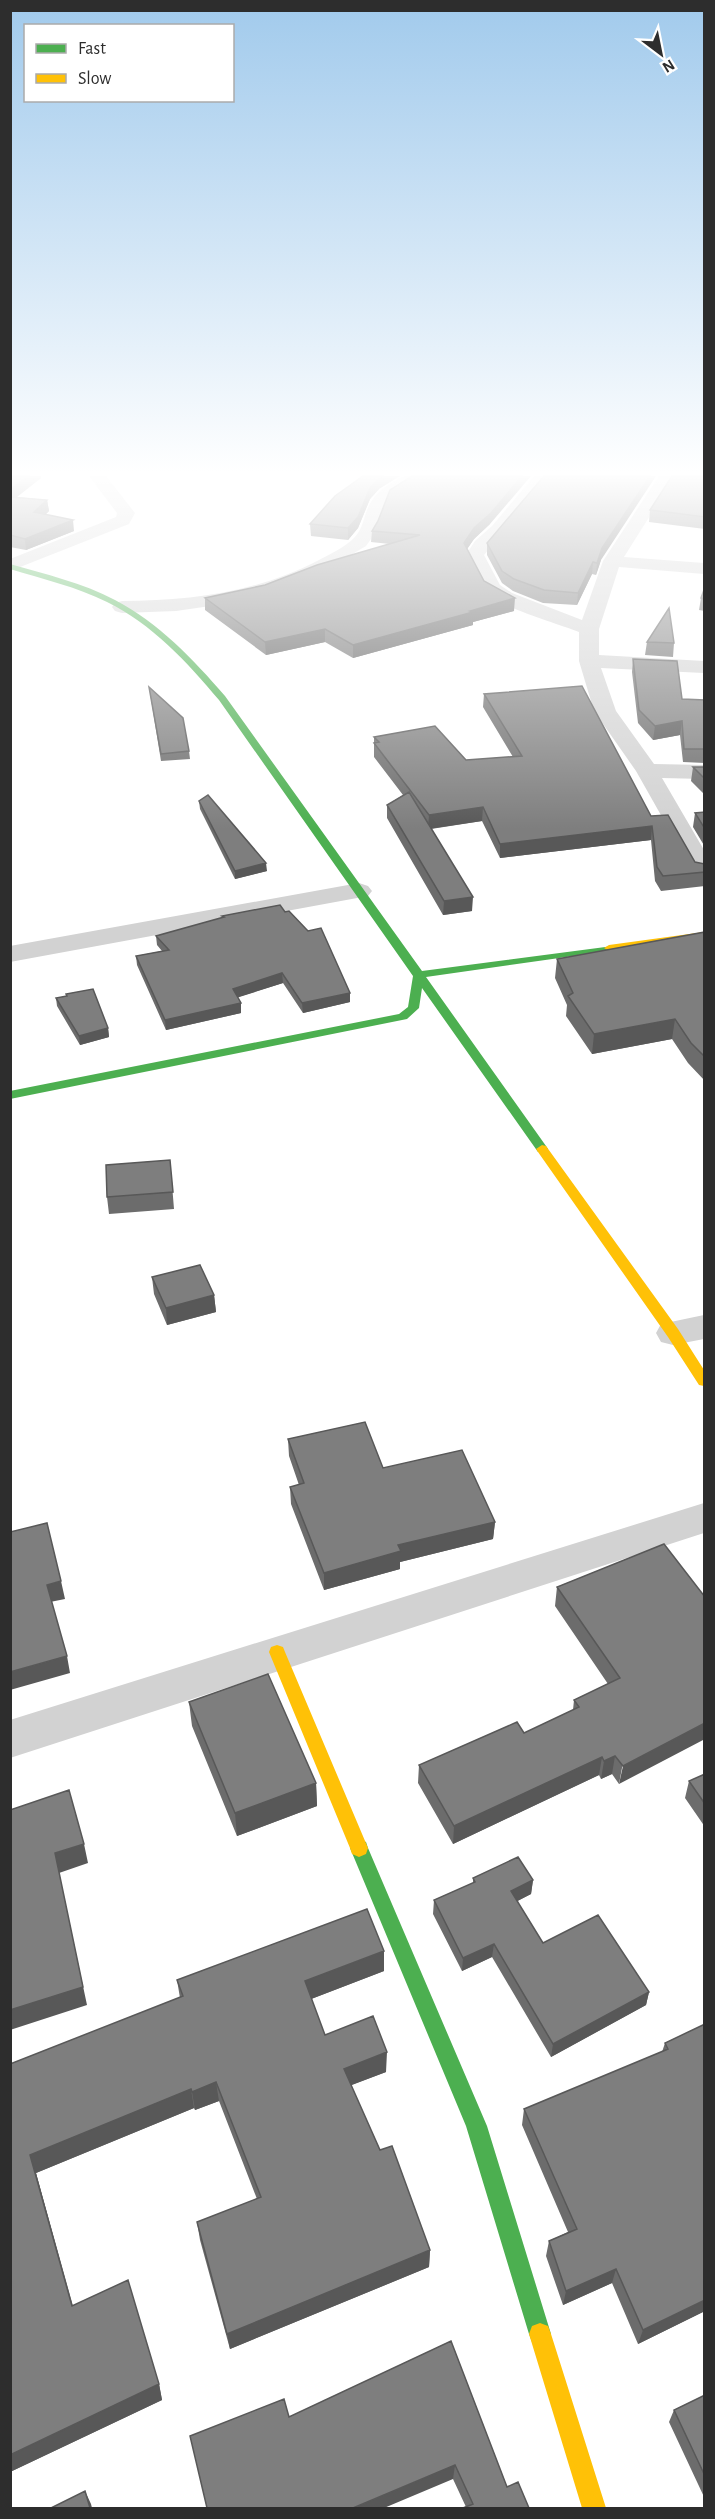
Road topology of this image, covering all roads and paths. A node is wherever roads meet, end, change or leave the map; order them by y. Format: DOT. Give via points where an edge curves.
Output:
graph roads {
  1 [pos="88,594"];
  2 [pos="247,594"];
  3 [pos="500,594"];
  4 [pos="601,594"];
  5 [pos="122,607"];
  6 [pos="162,608"];
  7 [pos="589,629"];
  8 [pos="157,630"];
  9 [pos="589,661"];
  10 [pos="705,667"];
  11 [pos="647,771"];
  12 [pos="705,772"];
  13 [pos="705,870"];
  14 [pos="359,891"];
  15 [pos="705,935"];
  16 [pos="10,954"];
  17 [pos="419,975"];
  18 [pos="10,1095"];
  19 [pos="689,1330"];
  20 [pos="705,1381"];
  21 [pos="705,1518"];
  22 [pos="277,1652"];
  23 [pos="10,1739"];
  24 [pos="594,2508"];
  1 -- 5 [label="main road"];
  2 -- 6 [label="street"];
  3 -- 7 [label="street"];
  4 -- 7 [label="street"];
  5 -- 6 [label="street"];
  5 -- 8 [label="main road"];
  6 -- 8 [label="street"];
  7 -- 9 [label="street"];
  8 -- 14 [label="main road" via="200,670 222,698"];
  9 -- 10 [label="street"];
  9 -- 11 [label="street" via="605,711"];
  11 -- 12 [label="street"];
  11 -- 13 [label="street"];
  14 -- 16 [label="street"];
  14 -- 17 [label="main road"];
  15 -- 17 [label="main road"];
  17 -- 18 [label="main road" via="413,1008 403,1017"];
  17 -- 19 [label="main road"];
  19 -- 20 [label="main road"];
  21 -- 22 [label="street"];
  22 -- 23 [label="street"];
  22 -- 24 [label="main road" via="476,2127"];
}
